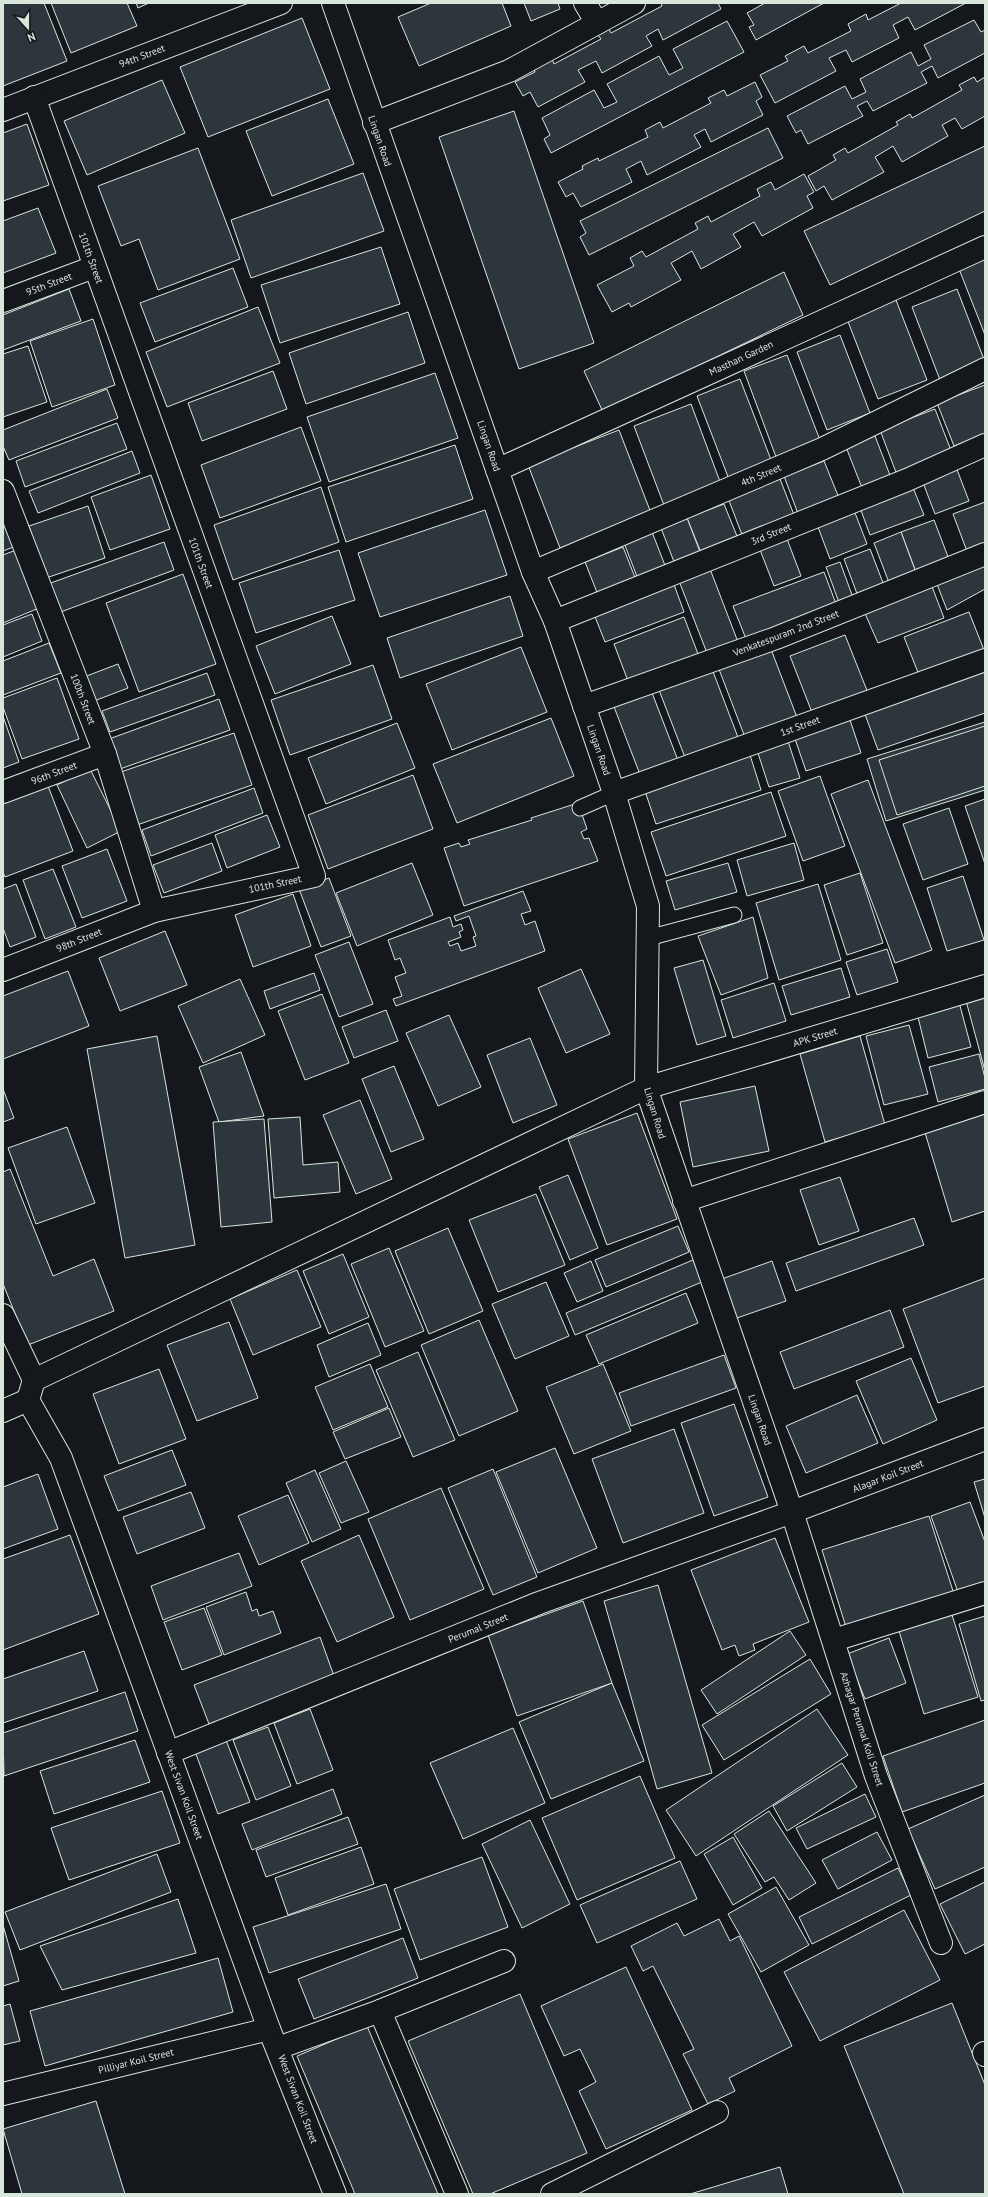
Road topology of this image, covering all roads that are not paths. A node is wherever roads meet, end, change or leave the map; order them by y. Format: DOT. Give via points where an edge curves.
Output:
graph roads {
  1 [pos="281,3"];
  2 [pos="332,3"];
  3 [pos="585,3"];
  4 [pos="634,3"];
  5 [pos="597,23"];
  6 [pos="34,97"];
  7 [pos="3,110"];
  8 [pos="374,122"];
  9 [pos="985,247"];
  10 [pos="94,267"];
  11 [pos="3,301"];
  12 [pos="985,368"];
  13 [pos="985,445"];
  14 [pos="497,470"];
  15 [pos="3,491"];
  16 [pos="985,554"];
  17 [pos="533,572"];
  18 [pos="555,620"];
  19 [pos="985,660"];
  20 [pos="584,706"];
  21 [pos="104,754"];
  22 [pos="3,792"];
  23 [pos="614,793"];
  24 [pos="580,808"];
  25 [pos="154,910"];
  26 [pos="734,915"];
  27 [pos="648,938"];
  28 [pos="3,970"];
  29 [pos="985,986"];
  30 [pos="646,1088"];
  31 [pos="985,1102"];
  32 [pos="684,1201"];
  33 [pos="3,1314"];
  34 [pos="31,1390"];
  35 [pos="3,1411"];
  36 [pos="985,1439"];
  37 [pos="792,1512"];
  38 [pos="985,1593"];
  39 [pos="834,1640"];
  40 [pos="168,1754"];
  41 [pos="941,1943"];
  42 [pos="504,1960"];
  43 [pos="380,2011"];
  44 [pos="269,2029"];
  45 [pos="278,2048"];
  46 [pos="3,2094"];
  47 [pos="717,2112"];
  48 [pos="335,2194"];
  49 [pos="456,2194"];
  50 [pos="552,2194"];
  1 -- 6 [label="street, 94th Street"];
  2 -- 8 [label="street, Lingan Road"];
  3 -- 5 [label="street"];
  4 -- 5 [label="street"];
  5 -- 8 [label="street" via="509,71"];
  6 -- 7 [label="street, 94th Street"];
  6 -- 10 [label="street, 101th Street"];
  8 -- 14 [label="street, Lingan Road"];
  9 -- 14 [label="street, Masthan Garden"];
  10 -- 11 [label="street, 95th Street"];
  10 -- 25 [label="street, 101th Street" via="314,876"];
  12 -- 17 [label="street, 4th Street" via="822,449"];
  13 -- 18 [label="street, 3rd Street" via="907,480"];
  14 -- 17 [label="street, Lingan Road"];
  15 -- 21 [label="street, 100th Street"];
  16 -- 20 [label="street, Venkatespuram 2nd Street" via="776,638"];
  17 -- 18 [label="street, Lingan Road"];
  18 -- 20 [label="street, Lingan Road"];
  19 -- 23 [label="street, 1st Street"];
  20 -- 23 [label="street, Lingan Road"];
  21 -- 22 [label="street, 96th Street"];
  21 -- 25 [label="street, 100th Street"];
  23 -- 24 [label="lane"];
  23 -- 27 [label="street, Lingan Road" via="648,906"];
  25 -- 28 [label="street, 98th Street"];
  26 -- 27 [label="lane"];
  27 -- 30 [label="street, Lingan Road"];
  29 -- 30 [label="street, APK Street"];
  30 -- 32 [label="street, Lingan Road"];
  30 -- 34 [label="street, APK Street"];
  31 -- 32 [label="street"];
  32 -- 37 [label="street, Lingan Road"];
  33 -- 34 [label="street, West Sivan Koil Street"];
  34 -- 35 [label="street, APK Street"];
  34 -- 40 [label="street, West Sivan Koil Street" via="61,1458"];
  36 -- 37 [label="street, Alagar Koil Street"];
  37 -- 39 [label="street, Azhagar Perumal Koli Street"];
  37 -- 40 [label="street, Perumal Street" via="539,1603"];
  38 -- 39 [label="street"];
  39 -- 41 [label="street, Azhagar Perumal Koli Street" via="876,1776"];
  40 -- 44 [label="street, West Sivan Koil Street"];
  42 -- 43 [label="street"];
  43 -- 45 [label="street"];
  43 -- 49 [label="street"];
  44 -- 45 [label="street, West Sivan Koil Street"];
  44 -- 46 [label="street, Pilliyar Koil Street"];
  45 -- 48 [label="street, West Sivan Koil Street"];
  47 -- 50 [label="street"];
}
